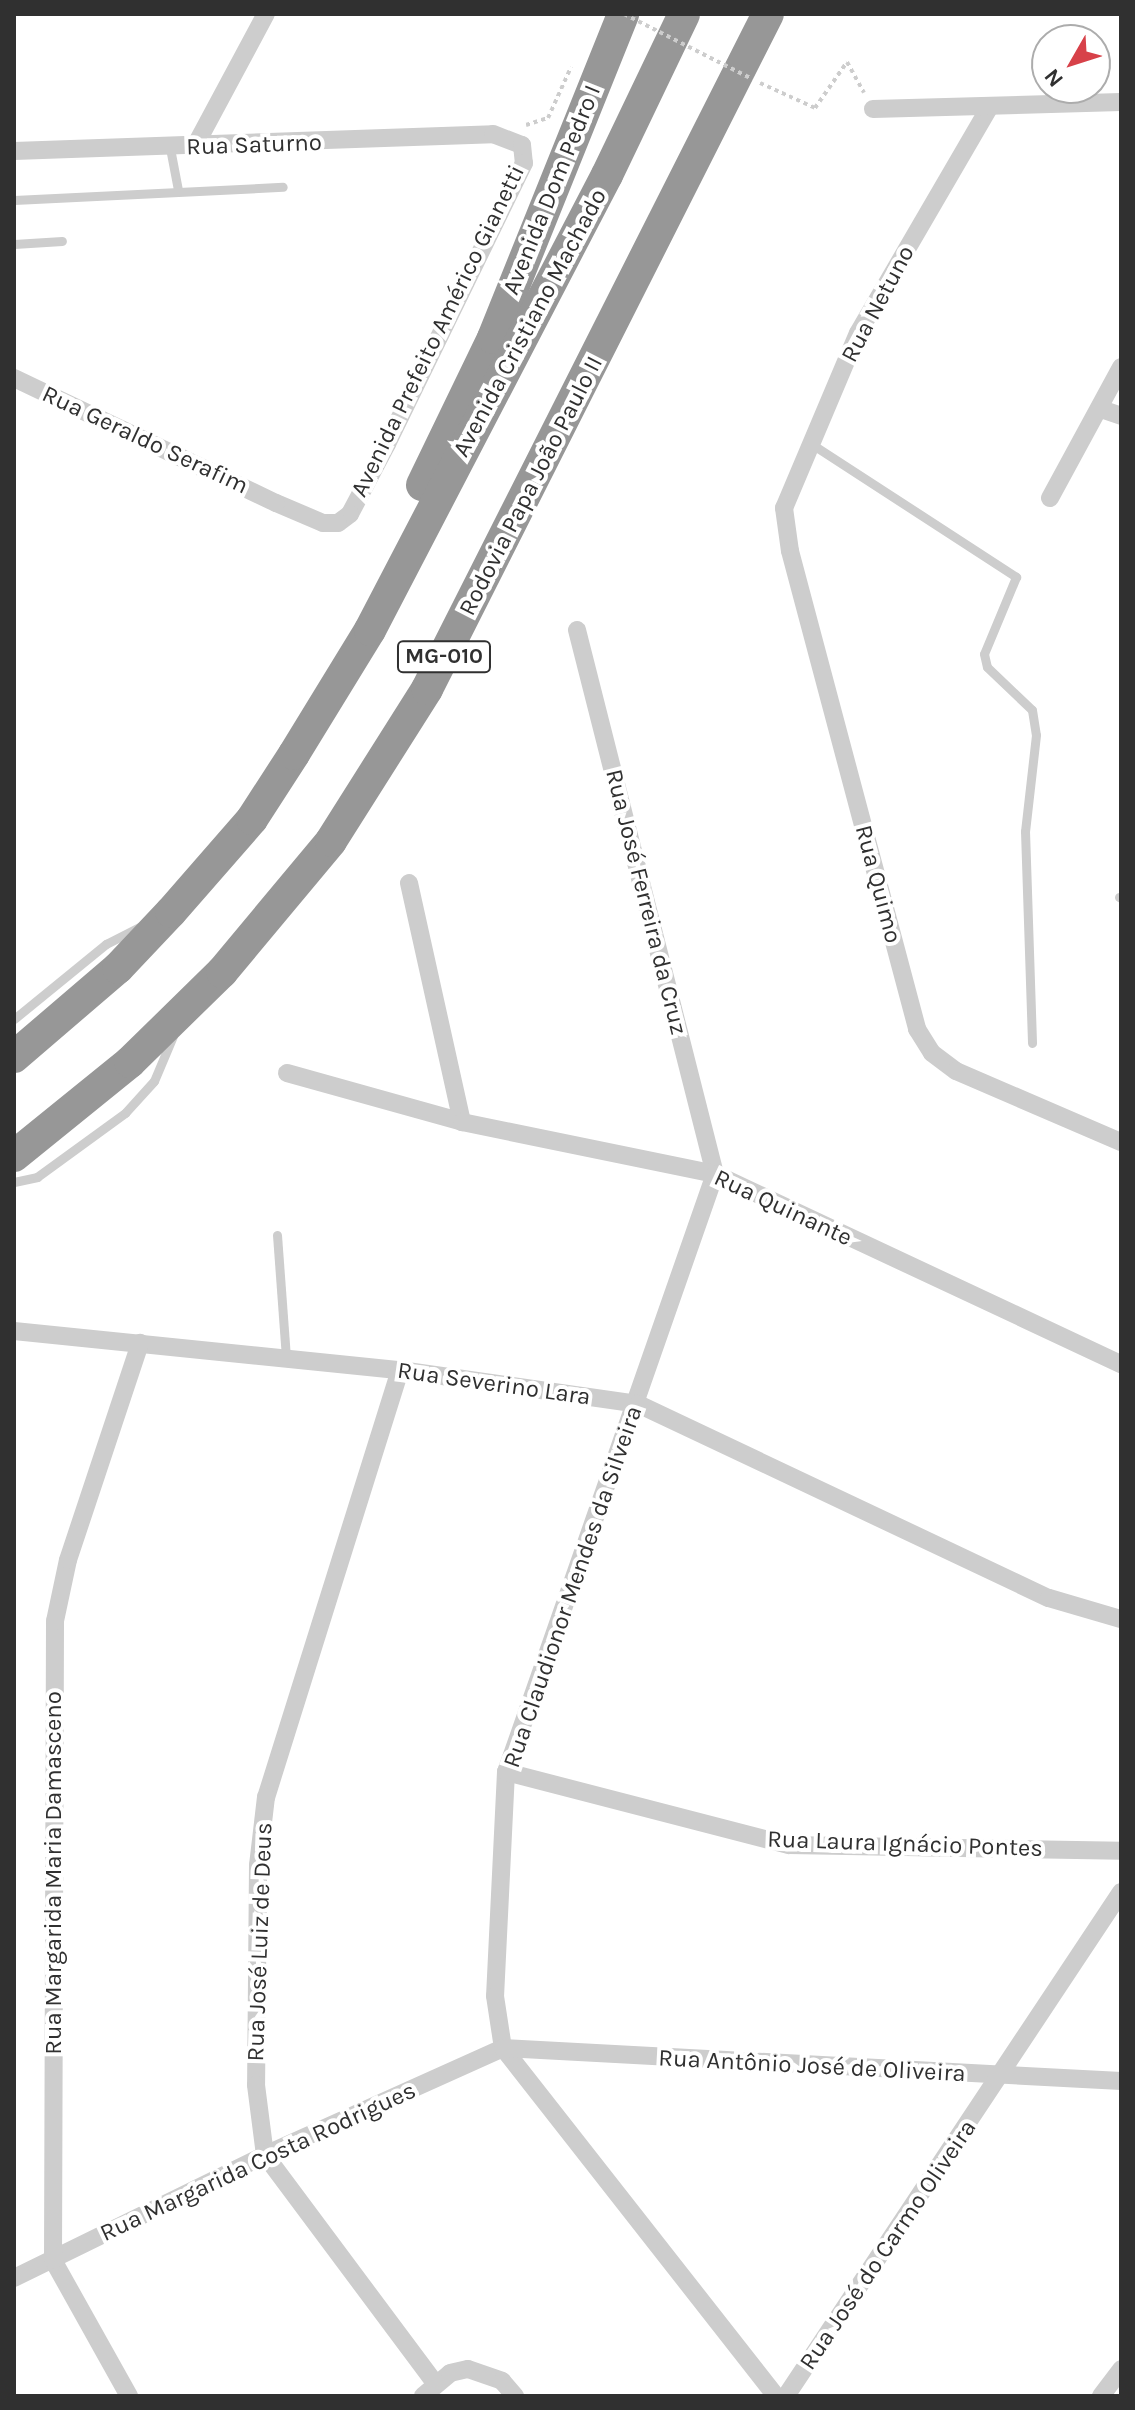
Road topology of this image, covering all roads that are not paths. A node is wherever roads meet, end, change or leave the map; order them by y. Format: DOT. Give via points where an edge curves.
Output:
graph roads {
  1 [pos="266,14"];
  2 [pos="624,14"];
  3 [pos="684,14"];
  4 [pos="768,14"];
  5 [pos="778,14"];
  6 [pos="753,76"];
  7 [pos="1121,102"];
  8 [pos="989,108"];
  9 [pos="873,109"];
  10 [pos="493,134"];
  11 [pos="170,148"];
  12 [pos="194,148"];
  13 [pos="14,151"];
  14 [pos="283,187"];
  15 [pos="178,190"];
  16 [pos="14,200"];
  17 [pos="62,241"];
  18 [pos="14,244"];
  19 [pos="1121,367"];
  20 [pos="14,378"];
  21 [pos="1101,409"];
  22 [pos="1121,416"];
  23 [pos="810,443"];
  24 [pos="1050,498"];
  25 [pos="276,503"];
  26 [pos="784,508"];
  27 [pos="370,630"];
  28 [pos="577,630"];
  29 [pos="409,883"];
  30 [pos="171,912"];
  31 [pos="186,1007"];
  32 [pos="14,1019"];
  33 [pos="1032,1043"];
  34 [pos="14,1057"];
  35 [pos="287,1073"];
  36 [pos="462,1122"];
  37 [pos="1121,1142"];
  38 [pos="14,1156"];
  39 [pos="715,1174"];
  40 [pos="14,1182"];
  41 [pos="277,1235"];
  42 [pos="14,1331"];
  43 [pos="140,1343"];
  44 [pos="286,1359"];
  45 [pos="1121,1364"];
  46 [pos="400,1370"];
  47 [pos="638,1404"];
  48 [pos="1121,1619"];
  49 [pos="506,1772"];
  50 [pos="1121,1851"];
  51 [pos="1121,1892"];
  52 [pos="503,2048"];
  53 [pos="1003,2077"];
  54 [pos="1121,2081"];
  55 [pos="265,2155"];
  56 [pos="53,2260"];
  57 [pos="14,2278"];
  58 [pos="1121,2369"];
  59 [pos="429,2389"];
  60 [pos="129,2396"];
  61 [pos="515,2396"];
  62 [pos="776,2396"];
  63 [pos="786,2396"];
  64 [pos="1101,2396"];
  1 -- 12 [label="street"];
  2 -- 27 [label="highway, Avenida Dom Pedro I / MG-010" via="493,338 384,562"];
  3 -- 27 [label="highway, Avenida Cristiano Machado" via="607,175"];
  4 -- 6 [label="highway"];
  5 -- 6 [label="highway, MG-010"];
  6 -- 31 [label="highway, Rodovia Papa João Paulo II / MG-010" via="427,689 331,841 222,972"];
  7 -- 8 [label="street"];
  8 -- 9 [label="street"];
  8 -- 23 [label="street, Rua Netuno" via="858,333"];
  10 -- 12 [label="street, Rua Saturno"];
  10 -- 25 [label="street, Avenida Prefeito Américo Gianetti" via="522,145 524,163 350,514 338,523 323,523"];
  11 -- 12 [label="street, Rua Saturno"];
  11 -- 13 [label="street, Rua Saturno"];
  11 -- 15 [label="lane"];
  14 -- 15 [label="lane"];
  15 -- 16 [label="lane"];
  17 -- 18 [label="lane"];
  19 -- 21 [label="street"];
  20 -- 25 [label="street, Rua Geraldo Serafim"];
  21 -- 22 [label="street"];
  21 -- 24 [label="street"];
  23 -- 26 [label="street, Rua Netuno"];
  23 -- 33 [label="lane" via="1016,577 984,654 987,667 1032,710 1036,735 1025,831"];
  26 -- 37 [label="street, Rua Quimo" via="790,551 917,1029 932,1053 956,1071"];
  27 -- 30 [label="highway, MG-010" via="252,819"];
  28 -- 39 [label="street, Rua José Ferreira da Cruz"];
  29 -- 36 [label="street"];
  30 -- 32 [label="lane, MG-010" via="106,944"];
  30 -- 34 [label="highway, MG-010" via="118,968"];
  31 -- 38 [label="highway, Rodovia Papa João Paulo II / MG-010" via="130,1062"];
  31 -- 40 [label="lane" via="154,1081 125,1113 37,1177"];
  35 -- 36 [label="street, Rua Quinante"];
  36 -- 39 [label="street, Rua Quinante"];
  39 -- 45 [label="street, Rua Quinante"];
  39 -- 47 [label="street, Rua Claudionor Mendes da Silveira"];
  41 -- 44 [label="lane"];
  42 -- 43 [label="street, Rua Severino Lara"];
  43 -- 44 [label="street, Rua Severino Lara"];
  43 -- 56 [label="street, Rua Margarida Maria Damasceno" via="68,1560 55,1621"];
  44 -- 46 [label="street, Rua Severino Lara"];
  46 -- 47 [label="street, Rua Severino Lara"];
  46 -- 55 [label="street, Rua José Luiz de Deus" via="266,1797 258,1865 256,2085"];
  47 -- 48 [label="street, Rua Severino Lara" via="1049,1598"];
  47 -- 49 [label="street, Rua Claudionor Mendes da Silveira"];
  49 -- 50 [label="street, Rua Laura Ignácio Pontes" via="789,1845"];
  49 -- 52 [label="street, Rua Claudionor Mendes da Silveira" via="495,1996"];
  51 -- 53 [label="street, Rua José do Carmo Oliveira"];
  52 -- 53 [label="street, Rua Antônio José de Oliveira"];
  52 -- 55 [label="street, Rua Margarida Costa Rodrigues"];
  52 -- 62 [label="street, Rua Claudionor Mendes da Silveira"];
  53 -- 54 [label="street, Rua Antônio José de Oliveira"];
  53 -- 63 [label="street, Rua José do Carmo Oliveira"];
  55 -- 56 [label="street, Rua Margarida Costa Rodrigues"];
  55 -- 59 [label="street, Rua José Luiz de Deus"];
  56 -- 57 [label="street, Rua Margarida Costa Rodrigues"];
  56 -- 60 [label="street, Rua Margarida Maria Damasceno"];
  58 -- 64 [label="street"];
  59 -- 61 [label="street" via="468,2369 502,2381"];
}
